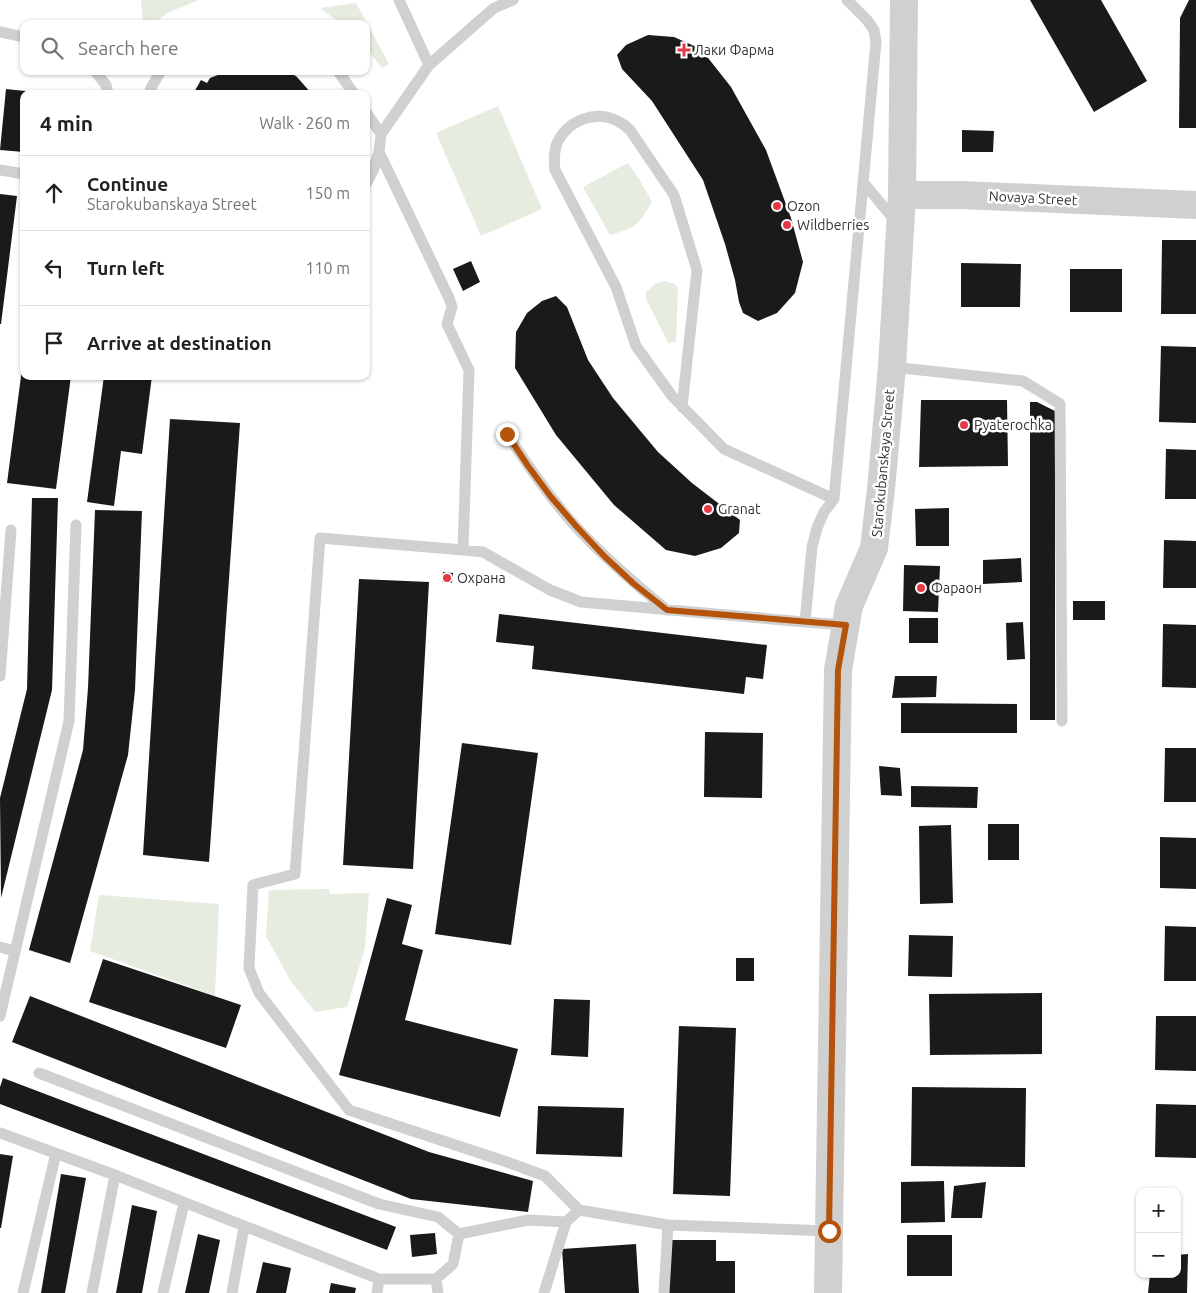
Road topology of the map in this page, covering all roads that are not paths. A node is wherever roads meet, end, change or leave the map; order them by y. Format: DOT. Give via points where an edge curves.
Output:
graph roads {
  1 [pos="399,0"];
  2 [pos="512,0"];
  3 [pos="847,0"];
  4 [pos="904,0"];
  5 [pos="0,32"];
  6 [pos="20,35"];
  7 [pos="429,65"];
  8 [pos="98,75"];
  9 [pos="159,75"];
  10 [pos="341,75"];
  11 [pos="107,90"];
  12 [pos="151,90"];
  13 [pos="351,90"];
  14 [pos="370,118"];
  15 [pos="381,134"];
  16 [pos="379,152"];
  17 [pos="0,170"];
  18 [pos="20,173"];
  19 [pos="370,177"];
  20 [pos="862,182"];
  21 [pos="902,195"];
  22 [pos="1196,205"];
  23 [pos="900,227"];
  24 [pos="892,367"];
  25 [pos="682,407"];
  26 [pos="507,434"];
  27 [pos="834,499"];
  28 [pos="76,525"];
  29 [pos="11,530"];
  30 [pos="463,550"];
  31 [pos="667,610"];
  32 [pos="805,622"];
  33 [pos="846,625"];
  34 [pos="0,676"];
  35 [pos="1062,721"];
  36 [pos="0,947"];
  37 [pos="15,951"];
  38 [pos="0,1016"];
  39 [pos="39,1073"];
  40 [pos="0,1133"];
  41 [pos="56,1153"];
  42 [pos="115,1175"];
  43 [pos="184,1203"];
  44 [pos="579,1210"];
  45 [pos="566,1222"];
  46 [pos="668,1225"];
  47 [pos="244,1227"];
  48 [pos="829,1231"];
  49 [pos="459,1234"];
  50 [pos="379,1279"];
  51 [pos="436,1279"];
  52 [pos="23,1293"];
  53 [pos="92,1293"];
  54 [pos="163,1293"];
  55 [pos="232,1293"];
  56 [pos="377,1293"];
  57 [pos="438,1293"];
  58 [pos="544,1293"];
  59 [pos="664,1293"];
  60 [pos="828,1293"];
  1 -- 7 [label="lane"];
  2 -- 7 [label="lane" via="494,8"];
  3 -- 20 [label="lane" via="874,30 876,42"];
  4 -- 21 [label="street"];
  5 -- 6 [label="lane"];
  7 -- 15 [label="lane"];
  8 -- 11 [label="lane"];
  9 -- 12 [label="lane"];
  10 -- 13 [label="lane"];
  14 -- 15 [label="lane"];
  15 -- 16 [label="lane"];
  16 -- 19 [label="lane"];
  16 -- 30 [label="lane" via="449,298 452,307 447,324 469,370"];
  17 -- 18 [label="lane"];
  20 -- 23 [label="lane"];
  20 -- 27 [label="lane"];
  21 -- 22 [label="street, Novaya Street"];
  21 -- 23 [label="street"];
  23 -- 24 [label="street, Starokubanskaya Street"];
  24 -- 33 [label="street, Starokubanskaya Street" via="874,548 849,606"];
  24 -- 35 [label="lane" via="1023,381 1060,404"];
  25 -- 25 [label="lane" via="636,346 616,287 555,170 554,158 561,137 568,128 588,117 611,118 630,130 674,195 697,270"];
  25 -- 27 [label="lane" via="724,449"];
  26 -- 31 [label="lane" via="551,497 576,526 634,584"];
  27 -- 32 [label="lane" via="824,512 812,546"];
  28 -- 37 [label="lane" via="70,721"];
  29 -- 34 [label="lane"];
  30 -- 31 [label="lane" via="483,552 550,590 581,602"];
  30 -- 44 [label="lane" via="320,538 295,874 253,885 248,968 259,993 349,1110 545,1176"];
  31 -- 32 [label="lane"];
  32 -- 33 [label="lane"];
  33 -- 48 [label="street, Starokubanskaya Street" via="838,670"];
  36 -- 37 [label="lane"];
  37 -- 38 [label="lane"];
  39 -- 49 [label="lane" via="379,1204 438,1217"];
  40 -- 41 [label="lane"];
  41 -- 42 [label="lane"];
  41 -- 52 [label="lane"];
  42 -- 43 [label="lane"];
  42 -- 53 [label="lane"];
  43 -- 47 [label="lane"];
  43 -- 54 [label="lane"];
  44 -- 45 [label="lane"];
  44 -- 46 [label="lane"];
  45 -- 49 [label="lane" via="528,1220"];
  45 -- 58 [label="lane"];
  46 -- 48 [label="lane"];
  46 -- 59 [label="lane"];
  47 -- 50 [label="lane"];
  47 -- 55 [label="lane"];
  48 -- 60 [label="street, Starokubanskaya Street"];
  49 -- 51 [label="lane" via="453,1264"];
  50 -- 51 [label="lane"];
  50 -- 56 [label="lane"];
  51 -- 57 [label="lane"];
}
